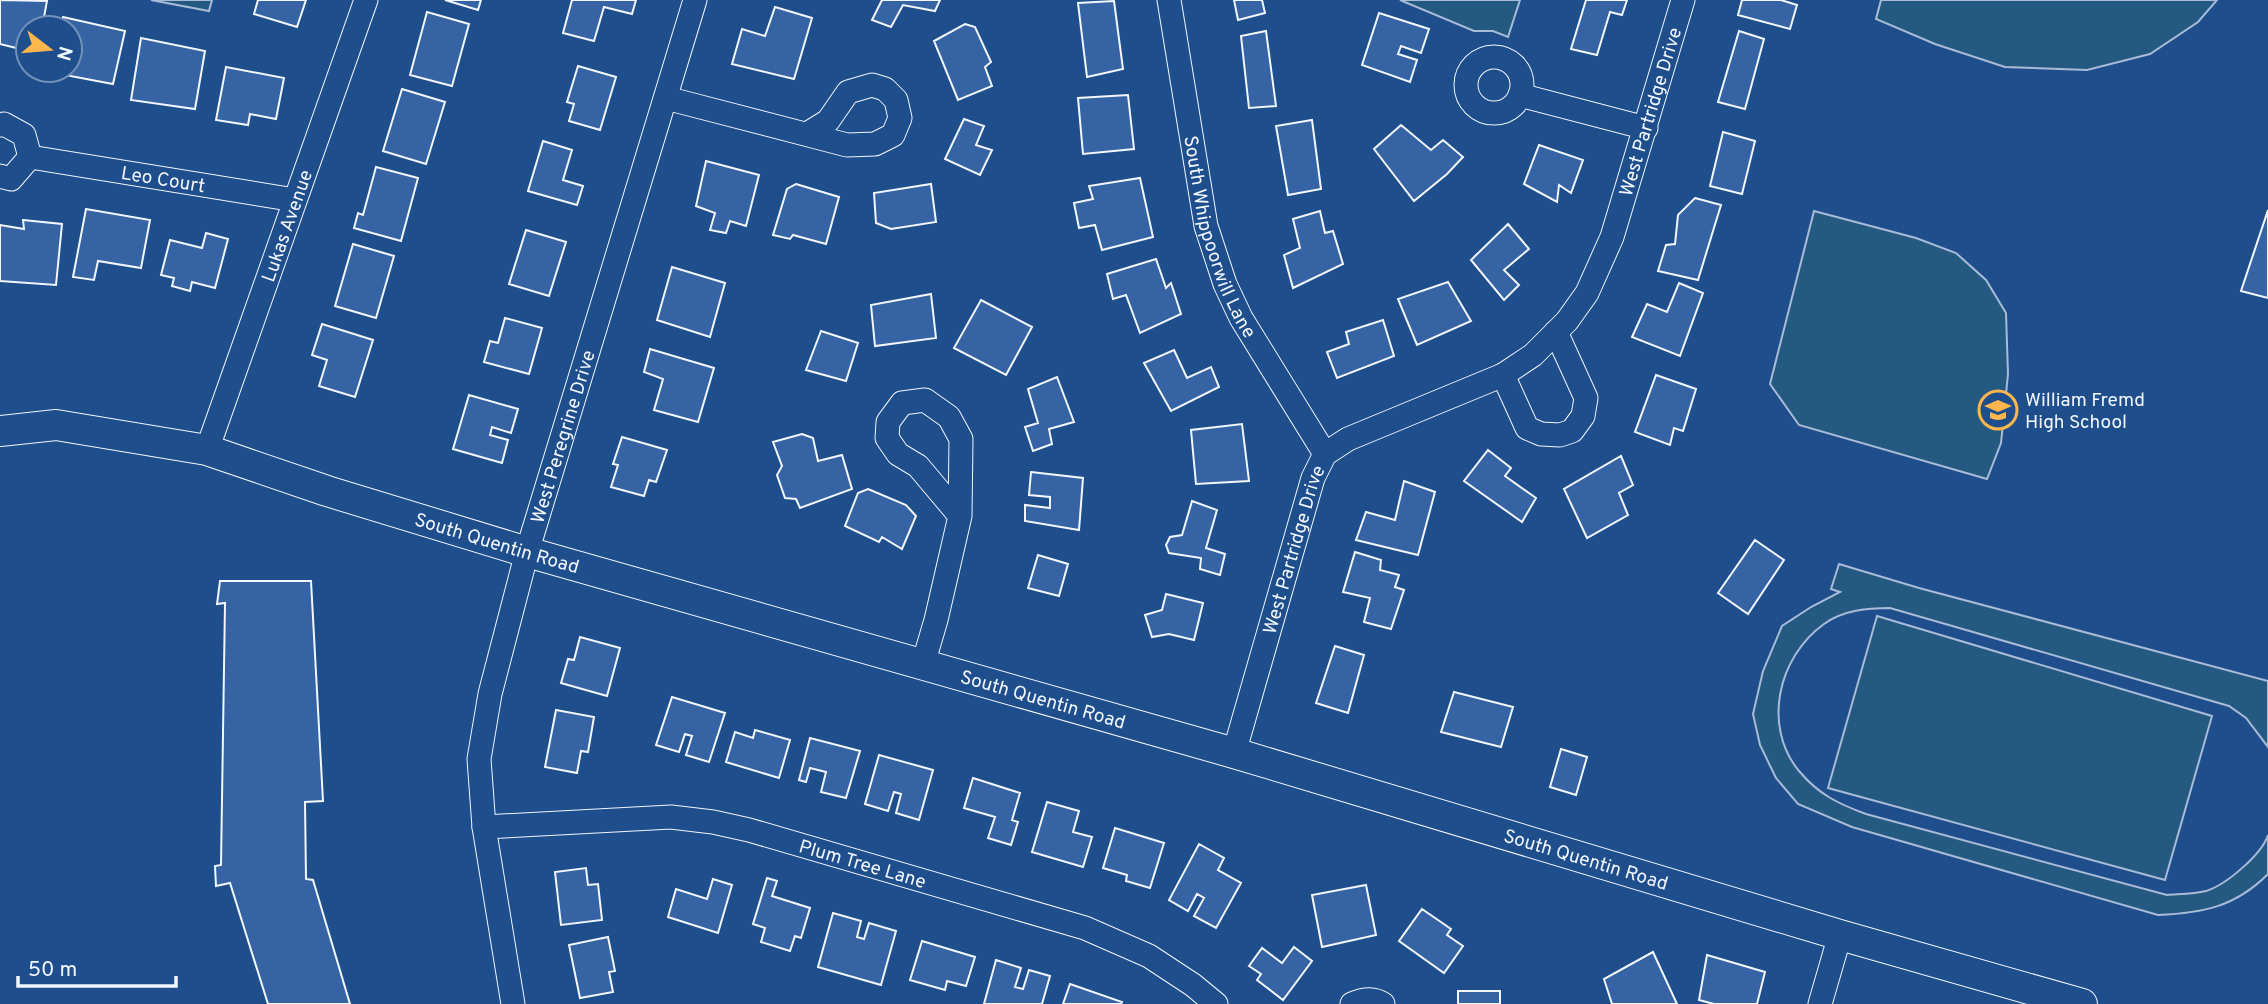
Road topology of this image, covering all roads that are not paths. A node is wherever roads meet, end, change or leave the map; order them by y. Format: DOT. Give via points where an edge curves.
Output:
graph roads {
  1 [pos="366,0"];
  2 [pos="695,0"];
  3 [pos="1169,0"];
  4 [pos="1683,0"];
  5 [pos="1520,95"];
  6 [pos="666,98"];
  7 [pos="0,125"];
  8 [pos="1646,128"];
  9 [pos="807,134"];
  10 [pos="30,157"];
  11 [pos="0,176"];
  12 [pos="295,200"];
  13 [pos="1556,332"];
  14 [pos="1503,375"];
  15 [pos="0,411"];
  16 [pos="56,425"];
  17 [pos="0,430"];
  18 [pos="207,450"];
  19 [pos="1325,454"];
  20 [pos="960,516"];
  21 [pos="527,552"];
  22 [pos="923,664"];
  23 [pos="1234,753"];
  24 [pos="484,827"];
  25 [pos="1840,935"];
  26 [pos="513,1004"];
  27 [pos="1216,1004"];
  28 [pos="1352,1004"];
  29 [pos="1383,1004"];
  30 [pos="1820,1004"];
  31 [pos="2082,1004"];
  1 -- 12 [label="street, Lukas Avenue"];
  2 -- 6 [label="street, West Peregrine Drive"];
  3 -- 19 [label="street, South Whippoorwill Lane" via="1206,226 1225,284"];
  4 -- 8 [label="street, West Partridge Drive"];
  5 -- 8 [label="street"];
  6 -- 9 [label="street"];
  6 -- 21 [label="street, West Peregrine Drive"];
  7 -- 10 [label="street" via="24,135"];
  8 -- 13 [label="street, West Partridge Drive" via="1599,268 1587,293"];
  10 -- 11 [label="street" via="11,179"];
  10 -- 12 [label="street, Leo Court"];
  12 -- 18 [label="street, Lukas Avenue"];
  13 -- 14 [label="street, West Partridge Drive"];
  13 -- 14 [label="street" via="1586,398 1583,416 1572,431 1541,434 1527,428"];
  14 -- 19 [label="street, West Partridge Drive" via="1348,439"];
  15 -- 16 [label="main road"];
  16 -- 17 [label="main road, South Quentin Road"];
  16 -- 18 [label="main road, South Quentin Road"];
  18 -- 21 [label="main road, South Quentin Road"];
  19 -- 23 [label="street, West Partridge Drive" via="1313,478"];
  20 -- 20 [label="street" via="961,439 949,417 925,400 902,403 888,422 887,438 898,454 918,466"];
  20 -- 22 [label="street"];
  21 -- 22 [label="main road, South Quentin Road"];
  21 -- 24 [label="street, West Peregrine Drive" via="490,694 479,759"];
  22 -- 23 [label="main road, South Quentin Road"];
  23 -- 25 [label="main road, South Quentin Road"];
  24 -- 26 [label="street, West Peregrine Drive"];
  24 -- 27 [label="street, Plum Tree Lane" via="671,817 748,830 1085,928 1149,956"];
  25 -- 30 [label="street"];
  25 -- 31 [label="main road, South Quentin Road"];
  28 -- 29 [label="street" via="1363,999"];
}
